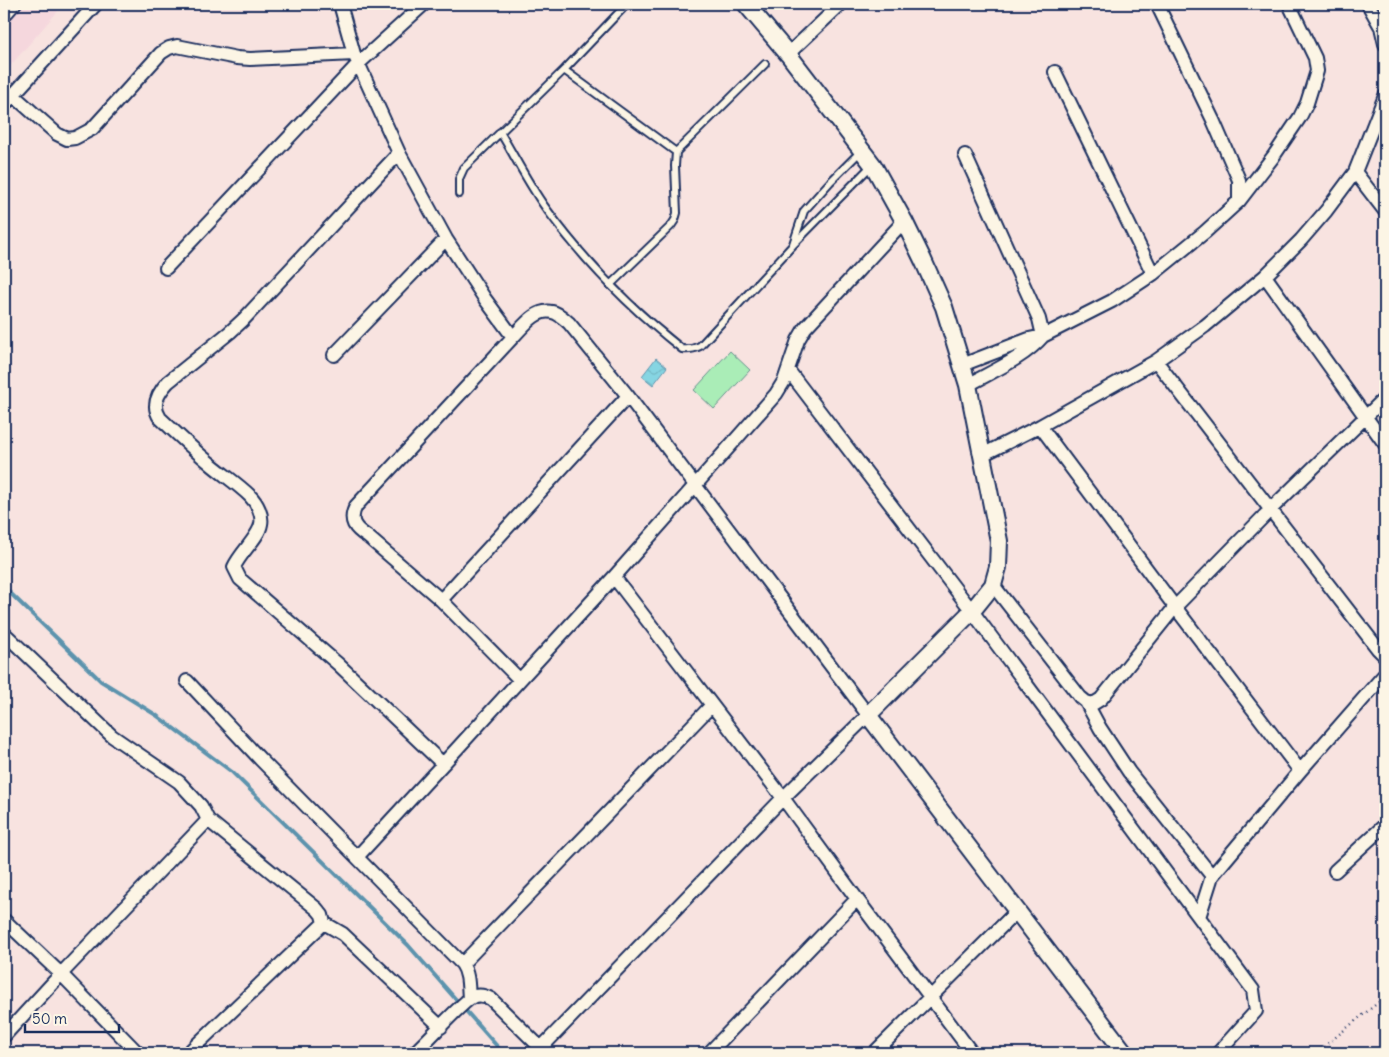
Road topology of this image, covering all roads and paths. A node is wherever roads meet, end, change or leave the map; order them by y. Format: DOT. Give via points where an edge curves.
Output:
graph roads {
  1 [pos="18,4"];
  2 [pos="96,4"];
  3 [pos="340,4"];
  4 [pos="424,4"];
  5 [pos="627,4"];
  6 [pos="748,4"];
  7 [pos="841,4"];
  8 [pos="1157,4"];
  9 [pos="1290,4"];
  10 [pos="1368,4"];
  11 [pos="4,20"];
  12 [pos="1383,25"];
  13 [pos="1385,44"];
  14 [pos="788,54"];
  15 [pos="357,58"];
  16 [pos="765,64"];
  17 [pos="564,70"];
  18 [pos="1055,72"];
  19 [pos="13,95"];
  20 [pos="1385,98"];
  21 [pos="4,105"];
  22 [pos="500,132"];
  23 [pos="862,150"];
  24 [pos="676,152"];
  25 [pos="400,153"];
  26 [pos="965,155"];
  27 [pos="873,165"];
  28 [pos="1355,172"];
  29 [pos="459,194"];
  30 [pos="1239,201"];
  31 [pos="1385,211"];
  32 [pos="904,221"];
  33 [pos="446,239"];
  34 [pos="793,245"];
  35 [pos="166,268"];
  36 [pos="1153,274"];
  37 [pos="1265,276"];
  38 [pos="610,285"];
  39 [pos="1043,336"];
  40 [pos="513,337"];
  41 [pos="334,355"];
  42 [pos="1156,361"];
  43 [pos="962,365"];
  44 [pos="788,370"];
  45 [pos="968,385"];
  46 [pos="628,396"];
  47 [pos="1385,398"];
  48 [pos="1365,417"];
  49 [pos="1040,426"];
  50 [pos="1385,444"];
  51 [pos="982,455"];
  52 [pos="695,484"];
  53 [pos="1271,509"];
  54 [pos="614,577"];
  55 [pos="993,585"];
  56 [pos="441,600"];
  57 [pos="1175,608"];
  58 [pos="972,611"];
  59 [pos="4,633"];
  60 [pos="1385,656"];
  61 [pos="1385,674"];
  62 [pos="519,679"];
  63 [pos="187,681"];
  64 [pos="1086,702"];
  65 [pos="712,705"];
  66 [pos="868,715"];
  67 [pos="443,764"];
  68 [pos="1300,771"];
  69 [pos="783,798"];
  70 [pos="208,820"];
  71 [pos="1385,826"];
  72 [pos="357,857"];
  73 [pos="1335,871"];
  74 [pos="1212,876"];
  75 [pos="857,899"];
  76 [pos="1017,911"];
  77 [pos="1199,917"];
  78 [pos="4,920"];
  79 [pos="324,923"];
  80 [pos="462,964"];
  81 [pos="61,974"];
  82 [pos="930,996"];
  83 [pos="1385,997"];
  84 [pos="466,1001"];
  85 [pos="445,1022"];
  86 [pos="4,1036"];
  87 [pos="544,1051"];
  88 [pos="138,1053"];
  89 [pos="188,1053"];
  90 [pos="414,1053"];
  91 [pos="709,1053"];
  92 [pos="874,1053"];
  93 [pos="972,1053"];
  94 [pos="1125,1053"];
  95 [pos="1218,1053"];
  96 [pos="1316,1053"];
  1 -- 11 [label="lane"];
  2 -- 19 [label="street"];
  3 -- 15 [label="street"];
  4 -- 15 [label="street"];
  5 -- 17 [label="lane"];
  6 -- 14 [label="street"];
  7 -- 14 [label="street"];
  8 -- 30 [label="street" via="1239,180"];
  9 -- 30 [label="street" via="1315,58 1317,71 1308,102 1291,131"];
  10 -- 12 [label="street"];
  12 -- 13 [label="street"];
  14 -- 23 [label="street"];
  15 -- 19 [label="street" via="250,59 177,46 169,48 92,129 67,139"];
  15 -- 25 [label="street"];
  15 -- 35 [label="street"];
  16 -- 24 [label="lane"];
  17 -- 22 [label="lane"];
  17 -- 24 [label="lane"];
  18 -- 36 [label="street"];
  19 -- 21 [label="street"];
  20 -- 28 [label="street"];
  22 -- 29 [label="lane" via="464,168 459,178"];
  22 -- 38 [label="lane" via="545,207"];
  23 -- 27 [label="street"];
  23 -- 34 [label="lane" via="804,211"];
  24 -- 38 [label="lane" via="675,220"];
  25 -- 33 [label="street"];
  25 -- 67 [label="street" via="243,320 168,382 159,392 156,409 160,418 250,496 257,506 261,524 258,532 234,567 240,579 338,664"];
  26 -- 39 [label="street" via="1035,310"];
  27 -- 32 [label="street"];
  27 -- 34 [label="lane"];
  28 -- 31 [label="street"];
  28 -- 37 [label="street" via="1301,240"];
  30 -- 36 [label="street"];
  32 -- 43 [label="street" via="944,307"];
  32 -- 44 [label="street" via="805,328"];
  33 -- 40 [label="street"];
  33 -- 41 [label="street"];
  34 -- 38 [label="lane" via="700,346 693,349 682,349 650,324"];
  36 -- 39 [label="street" via="1112,301"];
  37 -- 42 [label="street" via="1205,326"];
  37 -- 48 [label="street"];
  39 -- 43 [label="street"];
  39 -- 45 [label="street" via="1026,352"];
  40 -- 46 [label="street" via="542,312 560,315"];
  40 -- 56 [label="street" via="352,513 352,521 361,533"];
  42 -- 49 [label="street"];
  42 -- 53 [label="street"];
  43 -- 45 [label="street"];
  44 -- 52 [label="street" via="776,394"];
  44 -- 58 [label="street"];
  45 -- 51 [label="street"];
  46 -- 52 [label="street"];
  46 -- 56 [label="street"];
  47 -- 48 [label="street"];
  48 -- 50 [label="street"];
  48 -- 53 [label="street"];
  49 -- 51 [label="street"];
  49 -- 57 [label="street"];
  51 -- 55 [label="street" via="999,541 998,567"];
  52 -- 54 [label="street"];
  52 -- 66 [label="street"];
  53 -- 57 [label="street"];
  53 -- 60 [label="street"];
  54 -- 62 [label="street"];
  54 -- 65 [label="street"];
  55 -- 58 [label="street"];
  55 -- 64 [label="street"];
  56 -- 62 [label="street"];
  57 -- 64 [label="street" via="1101,699 1093,704"];
  57 -- 68 [label="street"];
  58 -- 66 [label="street"];
  58 -- 77 [label="street"];
  59 -- 70 [label="street" via="112,736 179,782 201,806"];
  61 -- 68 [label="street"];
  62 -- 67 [label="street"];
  63 -- 72 [label="street"];
  64 -- 74 [label="street" via="1129,772"];
  65 -- 69 [label="street"];
  65 -- 80 [label="street"];
  66 -- 69 [label="street"];
  66 -- 76 [label="street"];
  67 -- 72 [label="street"];
  68 -- 74 [label="street"];
  69 -- 75 [label="street"];
  69 -- 87 [label="street"];
  70 -- 79 [label="street" via="316,909"];
  70 -- 81 [label="street"];
  71 -- 73 [label="street"];
  72 -- 80 [label="street"];
  74 -- 77 [label="street"];
  75 -- 82 [label="street"];
  75 -- 91 [label="street"];
  76 -- 82 [label="street"];
  76 -- 94 [label="street"];
  77 -- 95 [label="street" via="1253,990 1256,1011"];
  78 -- 81 [label="street"];
  79 -- 85 [label="street" via="343,934"];
  79 -- 89 [label="street"];
  80 -- 84 [label="street" via="468,980"];
  81 -- 86 [label="street"];
  81 -- 88 [label="street"];
  82 -- 92 [label="street"];
  82 -- 93 [label="street"];
  83 -- 96 [label="path"];
  84 -- 85 [label="street"];
  84 -- 87 [label="street" via="473,996 491,999"];
  85 -- 90 [label="street"];
}
